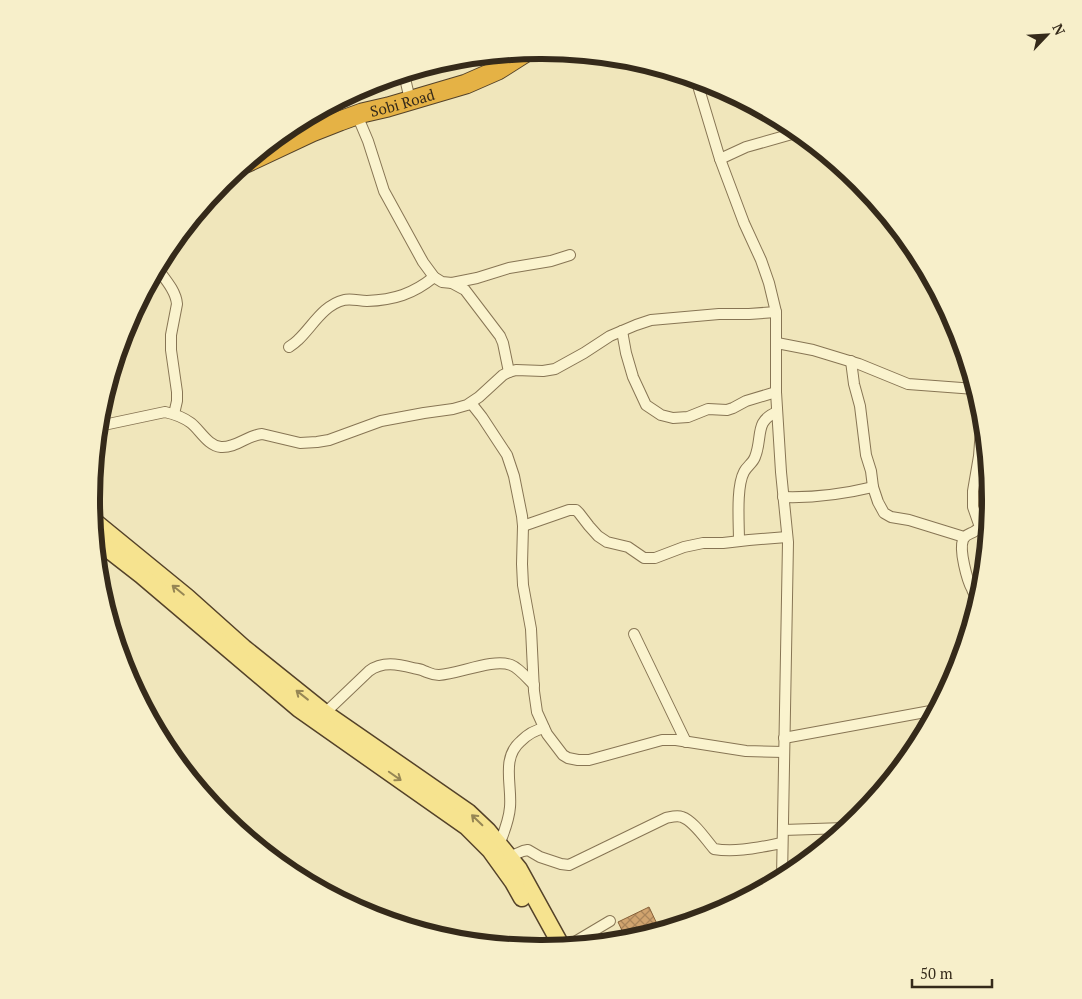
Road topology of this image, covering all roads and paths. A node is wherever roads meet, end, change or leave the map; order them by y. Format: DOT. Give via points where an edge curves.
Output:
graph roads {
  1 [pos="502,61"];
  2 [pos="405,80"];
  3 [pos="699,88"];
  4 [pos="410,100"];
  5 [pos="357,115"];
  6 [pos="789,135"];
  7 [pos="272,151"];
  8 [pos="720,159"];
  9 [pos="570,255"];
  10 [pos="162,275"];
  11 [pos="434,276"];
  12 [pos="452,283"];
  13 [pos="776,312"];
  14 [pos="622,330"];
  15 [pos="776,343"];
  16 [pos="288,347"];
  17 [pos="851,362"];
  18 [pos="509,372"];
  19 [pos="968,388"];
  20 [pos="776,392"];
  21 [pos="471,403"];
  22 [pos="777,412"];
  23 [pos="174,414"];
  24 [pos="107,424"];
  25 [pos="979,453"];
  26 [pos="873,487"];
  27 [pos="784,497"];
  28 [pos="981,521"];
  29 [pos="523,526"];
  30 [pos="101,527"];
  31 [pos="981,527"];
  32 [pos="788,537"];
  33 [pos="964,537"];
  34 [pos="739,541"];
  35 [pos="103,545"];
  36 [pos="972,590"];
  37 [pos="634,634"];
  38 [pos="534,685"];
  39 [pos="927,712"];
  40 [pos="325,713"];
  41 [pos="544,728"];
  42 [pos="784,738"];
  43 [pos="686,742"];
  44 [pos="784,752"];
  45 [pos="835,828"];
  46 [pos="783,830"];
  47 [pos="782,843"];
  48 [pos="504,851"];
  49 [pos="782,868"];
  50 [pos="610,921"];
  51 [pos="582,938"];
  52 [pos="558,939"];
  53 [pos="545,940"];
  1 -- 4 [label="highway, Sobi Road" via="498,70 466,84"];
  2 -- 4 [label="street"];
  3 -- 8 [label="street"];
  4 -- 5 [label="highway, Sobi Road"];
  5 -- 7 [label="highway, Sobi Road"];
  5 -- 11 [label="street" via="384,191"];
  6 -- 8 [label="street" via="746,147"];
  8 -- 13 [label="street" via="770,283"];
  9 -- 12 [label="street"];
  10 -- 23 [label="street" via="177,304 171,335 178,392"];
  11 -- 12 [label="street" via="442,282"];
  11 -- 16 [label="street" via="407,294 388,299 338,302"];
  12 -- 18 [label="street" via="465,290 500,336"];
  13 -- 14 [label="street" via="651,320"];
  13 -- 15 [label="street"];
  14 -- 18 [label="street" via="555,369"];
  14 -- 20 [label="street" via="633,377 646,405 661,416 688,417 708,409 727,410"];
  15 -- 17 [label="street"];
  15 -- 20 [label="street"];
  17 -- 19 [label="street" via="908,384"];
  17 -- 26 [label="street"];
  18 -- 21 [label="street"];
  20 -- 22 [label="street"];
  21 -- 23 [label="street" via="381,421 329,440 300,443 262,434 229,447 214,446 192,424"];
  21 -- 29 [label="street" via="507,456"];
  22 -- 27 [label="street"];
  22 -- 34 [label="street" via="762,424 755,458 742,478"];
  23 -- 24 [label="street" via="165,412"];
  25 -- 28 [label="street" via="972,507"];
  26 -- 27 [label="street" via="802,498"];
  26 -- 33 [label="street" via="884,513 891,517"];
  27 -- 32 [label="street"];
  29 -- 34 [label="street" via="576,510 598,536 608,542 628,546 644,558 655,558 703,543"];
  29 -- 38 [label="street" via="523,585 531,629"];
  40 -- 30 [label="main road, one-way"];
  31 -- 33 [label="street"];
  32 -- 34 [label="street"];
  32 -- 42 [label="street"];
  33 -- 36 [label="street" via="962,548"];
  35 -- 53 [label="main road, one-way" via="299,709 467,827 490,850 513,882"];
  37 -- 43 [label="street"];
  38 -- 40 [label="street" via="511,665 500,663 439,675 402,665 380,665 369,671"];
  38 -- 41 [label="street"];
  39 -- 42 [label="street"];
  48 -- 40 [label="main road, one-way" via="468,812"];
  41 -- 43 [label="street" via="563,755 578,760 589,760 662,740"];
  41 -- 48 [label="street" via="527,735 510,757 510,806"];
  42 -- 44 [label="street"];
  43 -- 44 [label="street" via="746,751"];
  44 -- 46 [label="street"];
  45 -- 46 [label="street"];
  46 -- 47 [label="street"];
  47 -- 48 [label="street" via="722,851 714,849 692,823 675,816 569,864 561,864 528,850"];
  47 -- 49 [label="street"];
  48 -- 52 [label="main road" via="519,869"];
  50 -- 51 [label="street"];
}
